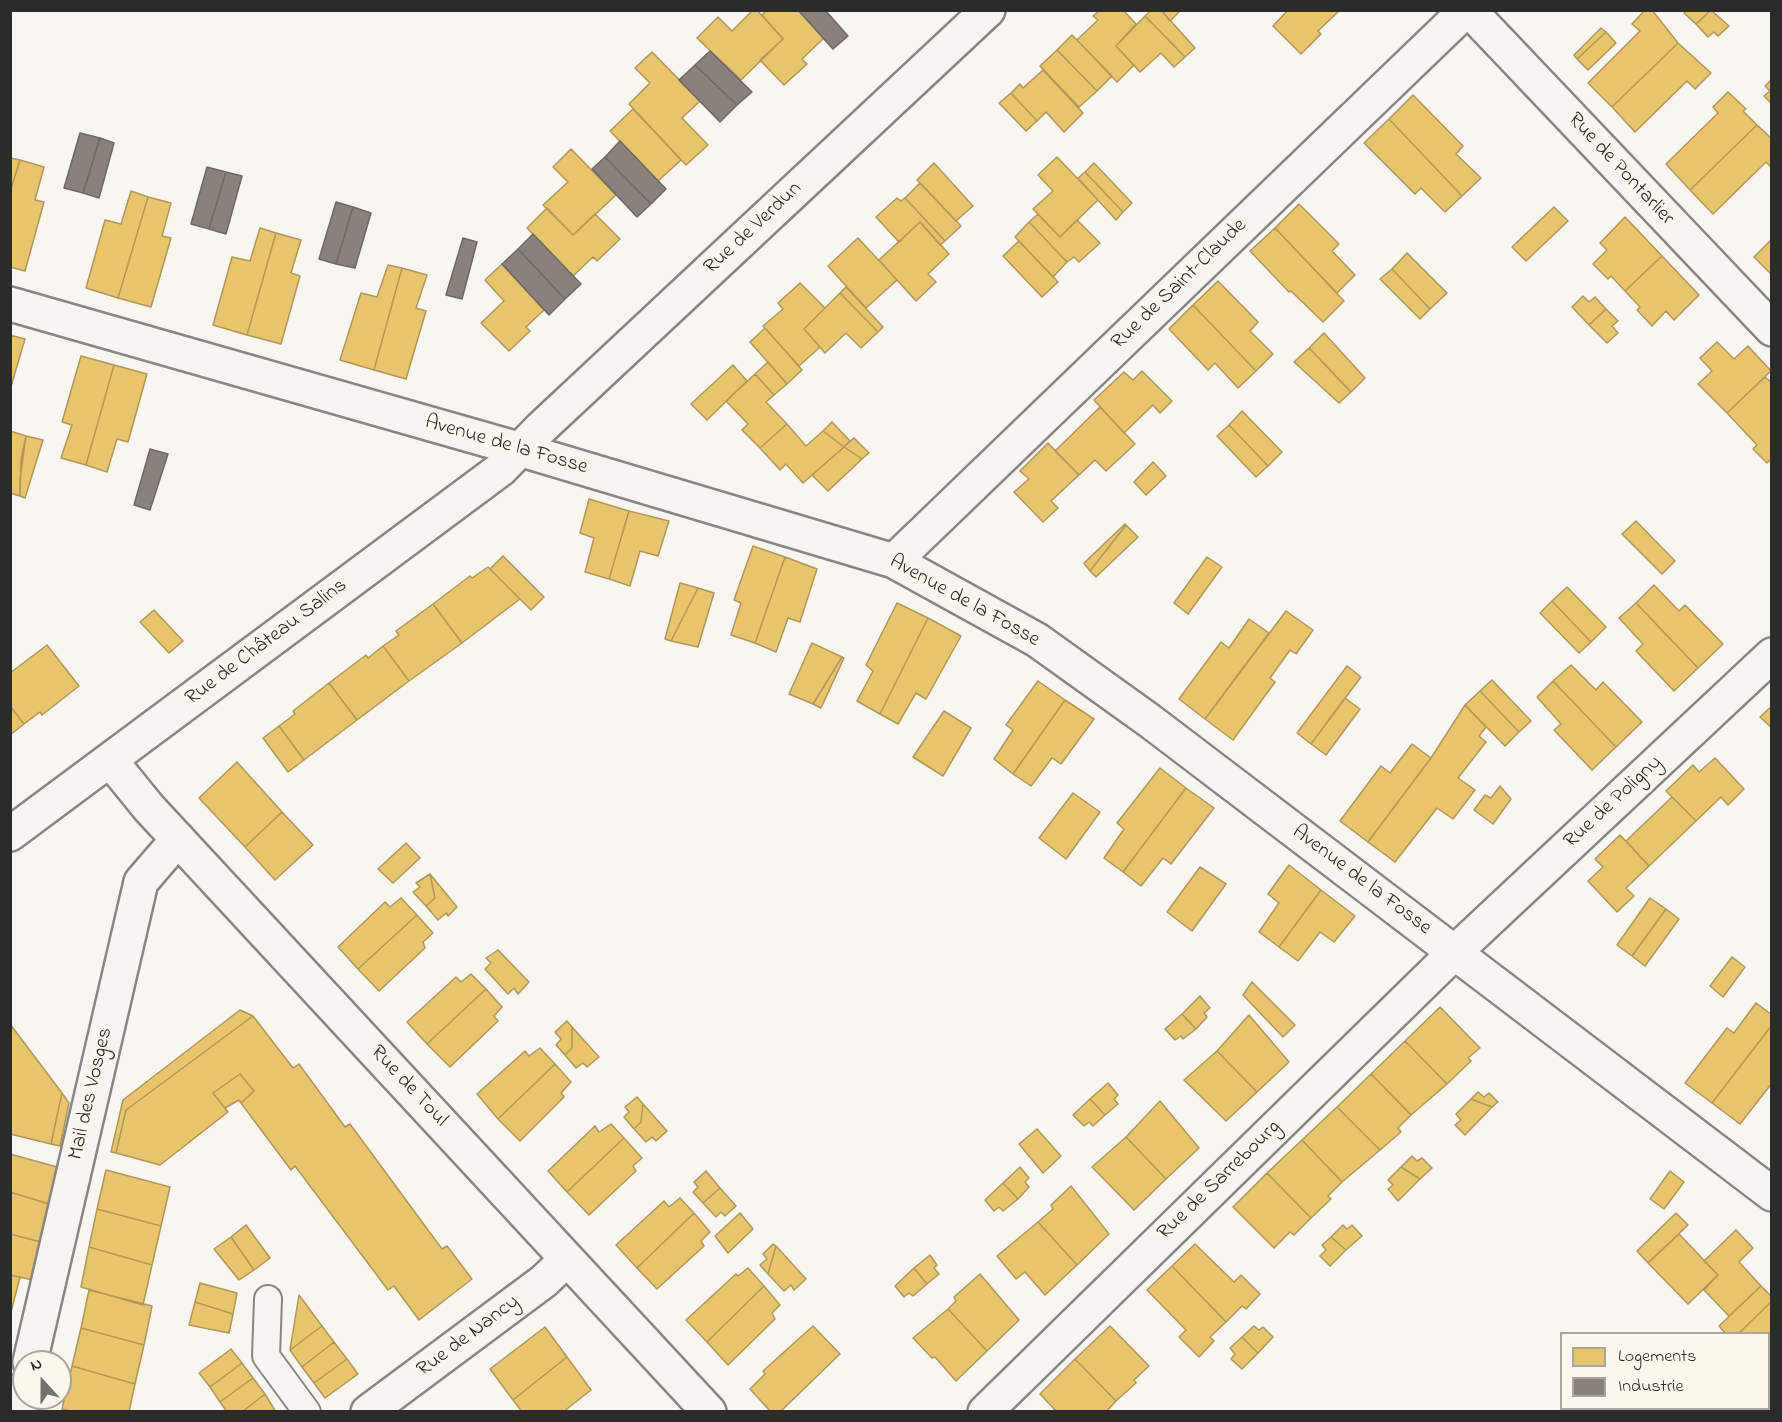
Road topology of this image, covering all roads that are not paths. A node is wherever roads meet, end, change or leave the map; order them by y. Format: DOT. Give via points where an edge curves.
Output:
graph roads {
  1 [pos="988,10"];
  2 [pos="1468,10"];
  3 [pos="10,304"];
  4 [pos="1772,329"];
  5 [pos="522,450"];
  6 [pos="894,561"];
  7 [pos="1772,655"];
  8 [pos="110,760"];
  9 [pos="10,834"];
  10 [pos="178,839"];
  11 [pos="1456,951"];
  12 [pos="1772,1194"];
  13 [pos="567,1259"];
  14 [pos="268,1299"];
  15 [pos="33,1350"];
  16 [pos="307,1412"];
  17 [pos="368,1412"];
  18 [pos="709,1412"];
  19 [pos="985,1412"];
  1 -- 5 [label="street, Rue de Verdun" via="548,421"];
  2 -- 4 [label="street, Rue de Pontarlier"];
  2 -- 6 [label="street, Rue de Saint-Claude"];
  3 -- 5 [label="street, Avenue de la Fosse"];
  5 -- 6 [label="street, Avenue de la Fosse"];
  5 -- 8 [label="street, Rue de Château Salins"];
  6 -- 11 [label="street, Avenue de la Fosse" via="1037,640"];
  7 -- 11 [label="street, Rue de Poligny"];
  8 -- 9 [label="street, Rue de Château Salins"];
  8 -- 10 [label="street, Rue de Toul"];
  10 -- 13 [label="street, Rue de Toul"];
  10 -- 15 [label="street, Mail des Vosges" via="141,882"];
  11 -- 12 [label="street, Avenue de la Fosse"];
  11 -- 19 [label="street, Rue de Sarrebourg"];
  13 -- 17 [label="street, Rue de Nancy" via="544,1281"];
  13 -- 18 [label="street, Rue de Toul"];
  14 -- 16 [label="lane" via="266,1356"];
}
